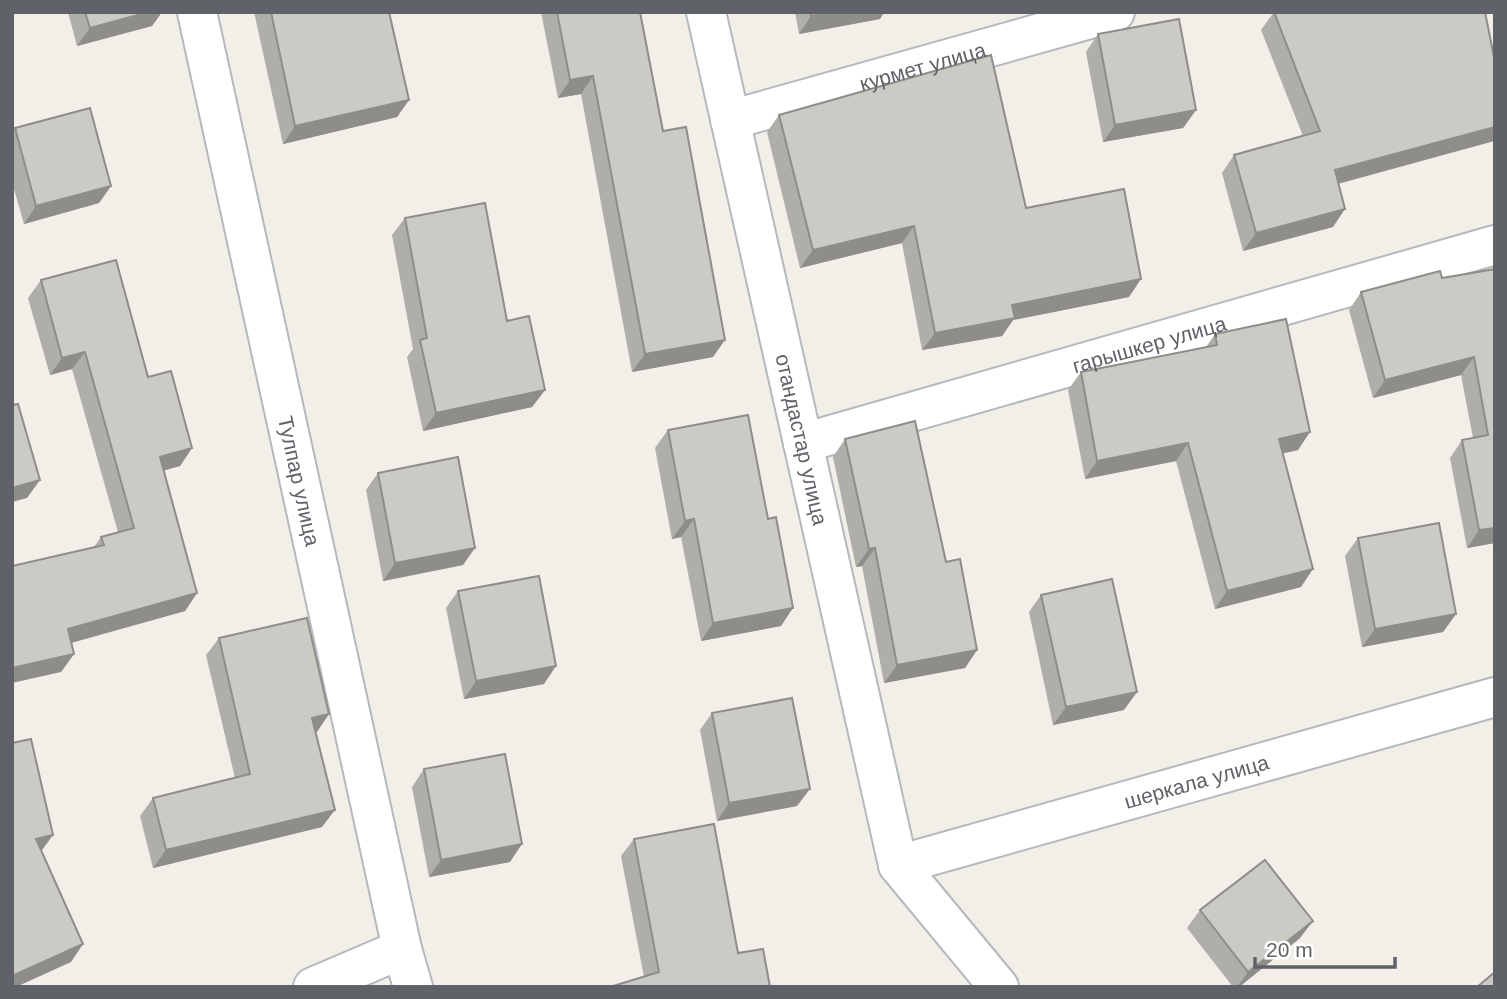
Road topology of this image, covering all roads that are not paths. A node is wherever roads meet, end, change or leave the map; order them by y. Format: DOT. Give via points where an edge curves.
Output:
graph roads {
  1 [pos="197,12"];
  2 [pos="706,12"];
  3 [pos="1115,12"];
  4 [pos="730,120"];
  5 [pos="1495,245"];
  6 [pos="803,443"];
  7 [pos="1495,697"];
  8 [pos="898,865"];
  9 [pos="402,949"];
  10 [pos="313,987"];
  11 [pos="413,987"];
  12 [pos="999,987"];
  1 -- 9 [label="street, Тулпар улица"];
  2 -- 4 [label="street, отандастар улица"];
  3 -- 4 [label="street, курмет улица"];
  4 -- 6 [label="street, отандастар улица"];
  5 -- 6 [label="street, гарышкер улица"];
  6 -- 8 [label="street, отандастар улица"];
  7 -- 8 [label="street, шеркала улица"];
  8 -- 12 [label="street"];
  9 -- 10 [label="street"];
  9 -- 11 [label="street, Тулпар улица"];
}
